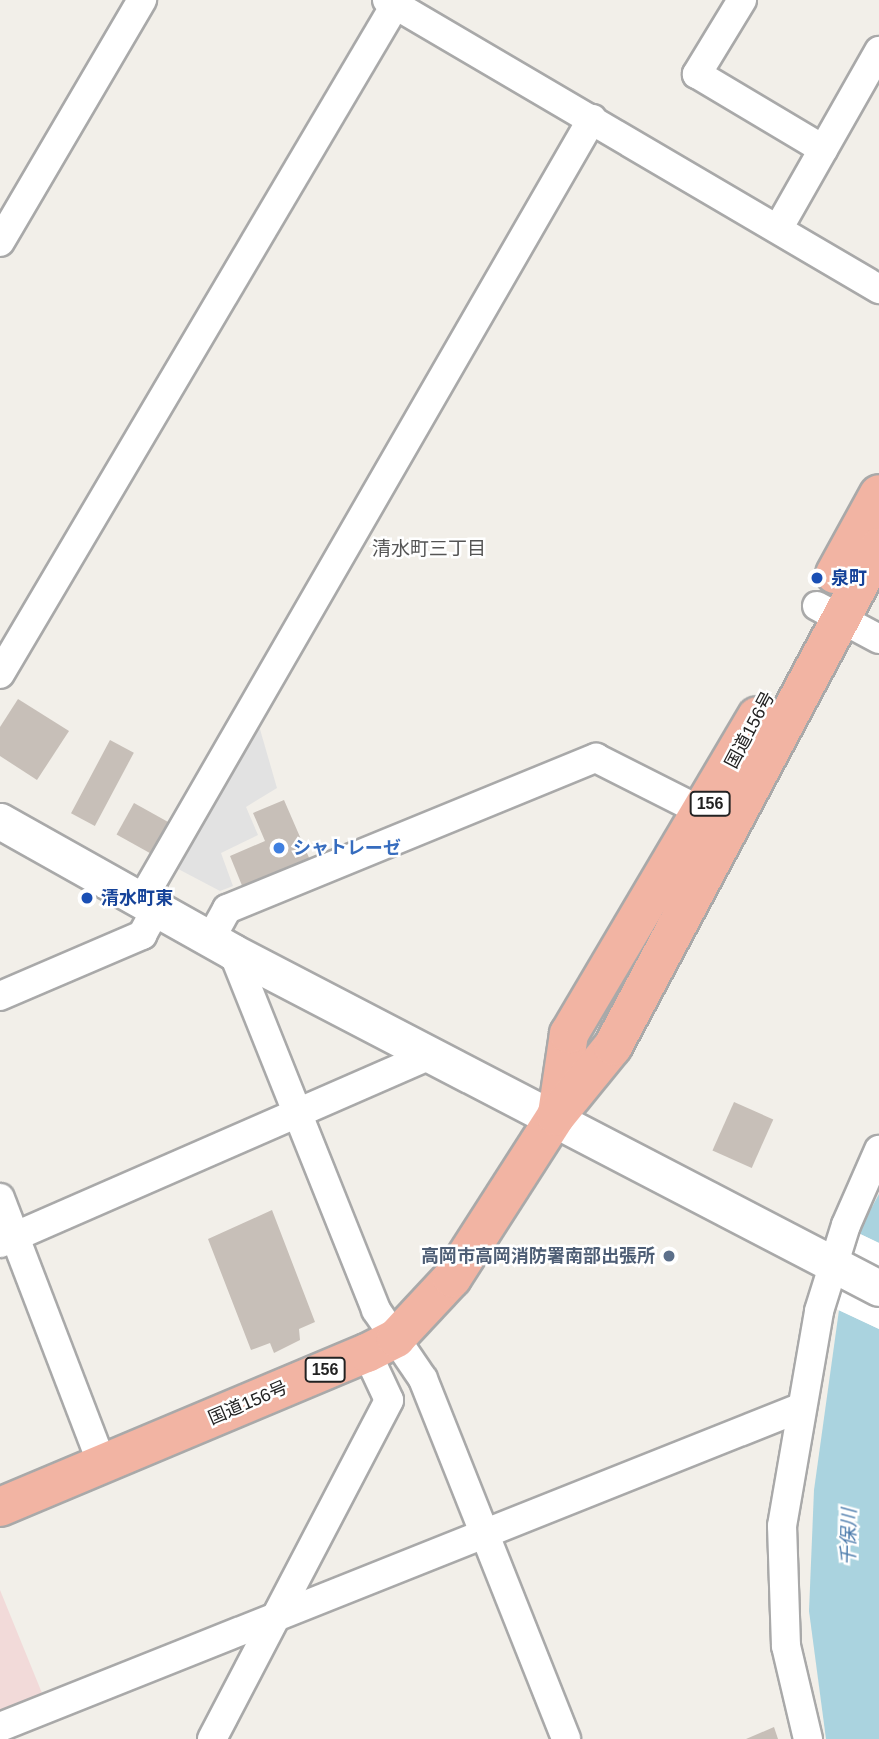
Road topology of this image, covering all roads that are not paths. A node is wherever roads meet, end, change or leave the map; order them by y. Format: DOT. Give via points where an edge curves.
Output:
graph roads {
  1 [pos="142,0"];
  2 [pos="742,0"];
  3 [pos="394,2"];
  4 [pos="879,51"];
  5 [pos="592,119"];
  6 [pos="824,149"];
  7 [pos="778,229"];
  8 [pos="0,242"];
  9 [pos="879,289"];
  10 [pos="879,494"];
  11 [pos="879,547"];
  12 [pos="829,611"];
  13 [pos="879,639"];
  14 [pos="0,674"];
  15 [pos="705,813"];
  16 [pos="0,821"];
  17 [pos="148,906"];
  18 [pos="222,945"];
  19 [pos="0,996"];
  20 [pos="433,1054"];
  21 [pos="300,1111"];
  22 [pos="556,1116"];
  23 [pos="879,1150"];
  24 [pos="0,1198"];
  25 [pos="8,1241"];
  26 [pos="838,1271"];
  27 [pos="879,1288"];
  28 [pos="381,1345"];
  29 [pos="802,1407"];
  30 [pos="102,1464"];
  31 [pos="0,1507"];
  32 [pos="481,1531"];
  33 [pos="285,1611"];
  34 [pos="0,1727"];
  35 [pos="212,1739"];
  36 [pos="566,1739"];
  37 [pos="808,1739"];
  1 -- 8 [label="street"];
  2 -- 6 [label="street" via="697,74"];
  3 -- 5 [label="street"];
  3 -- 14 [label="street"];
  4 -- 6 [label="street"];
  5 -- 7 [label="street"];
  5 -- 17 [label="street"];
  6 -- 7 [label="street"];
  7 -- 9 [label="street"];
  10 -- 12 [label="highway, 国道156号 / 156"];
  11 -- 12 [label="highway, 国道156号 / 156"];
  12 -- 13 [label="street"];
  12 -- 15 [label="highway, 国道156号 / 156"];
  12 -- 22 [label="highway, 国道156号 / 156" via="614,1046"];
  15 -- 18 [label="street" via="596,758 227,909"];
  15 -- 22 [label="highway, 国道156号 / 156" via="569,1034"];
  16 -- 17 [label="street"];
  17 -- 18 [label="street"];
  17 -- 19 [label="street" via="142,935"];
  18 -- 20 [label="street"];
  18 -- 21 [label="street"];
  20 -- 21 [label="street"];
  20 -- 22 [label="street"];
  21 -- 25 [label="street"];
  21 -- 28 [label="street" via="376,1310"];
  22 -- 26 [label="street"];
  22 -- 28 [label="highway, 国道156号 / 156" via="452,1278"];
  23 -- 26 [label="street"];
  24 -- 25 [label="street"];
  25 -- 30 [label="street"];
  26 -- 27 [label="street"];
  26 -- 29 [label="street"];
  28 -- 30 [label="highway, 国道156号 / 156"];
  28 -- 32 [label="street" via="423,1379"];
  28 -- 33 [label="street" via="390,1400"];
  29 -- 32 [label="street"];
  29 -- 37 [label="street" via="782,1526 786,1646"];
  30 -- 31 [label="highway, 国道156号 / 156"];
  32 -- 33 [label="street"];
  32 -- 36 [label="street"];
  33 -- 34 [label="street"];
  33 -- 35 [label="street"];
}
